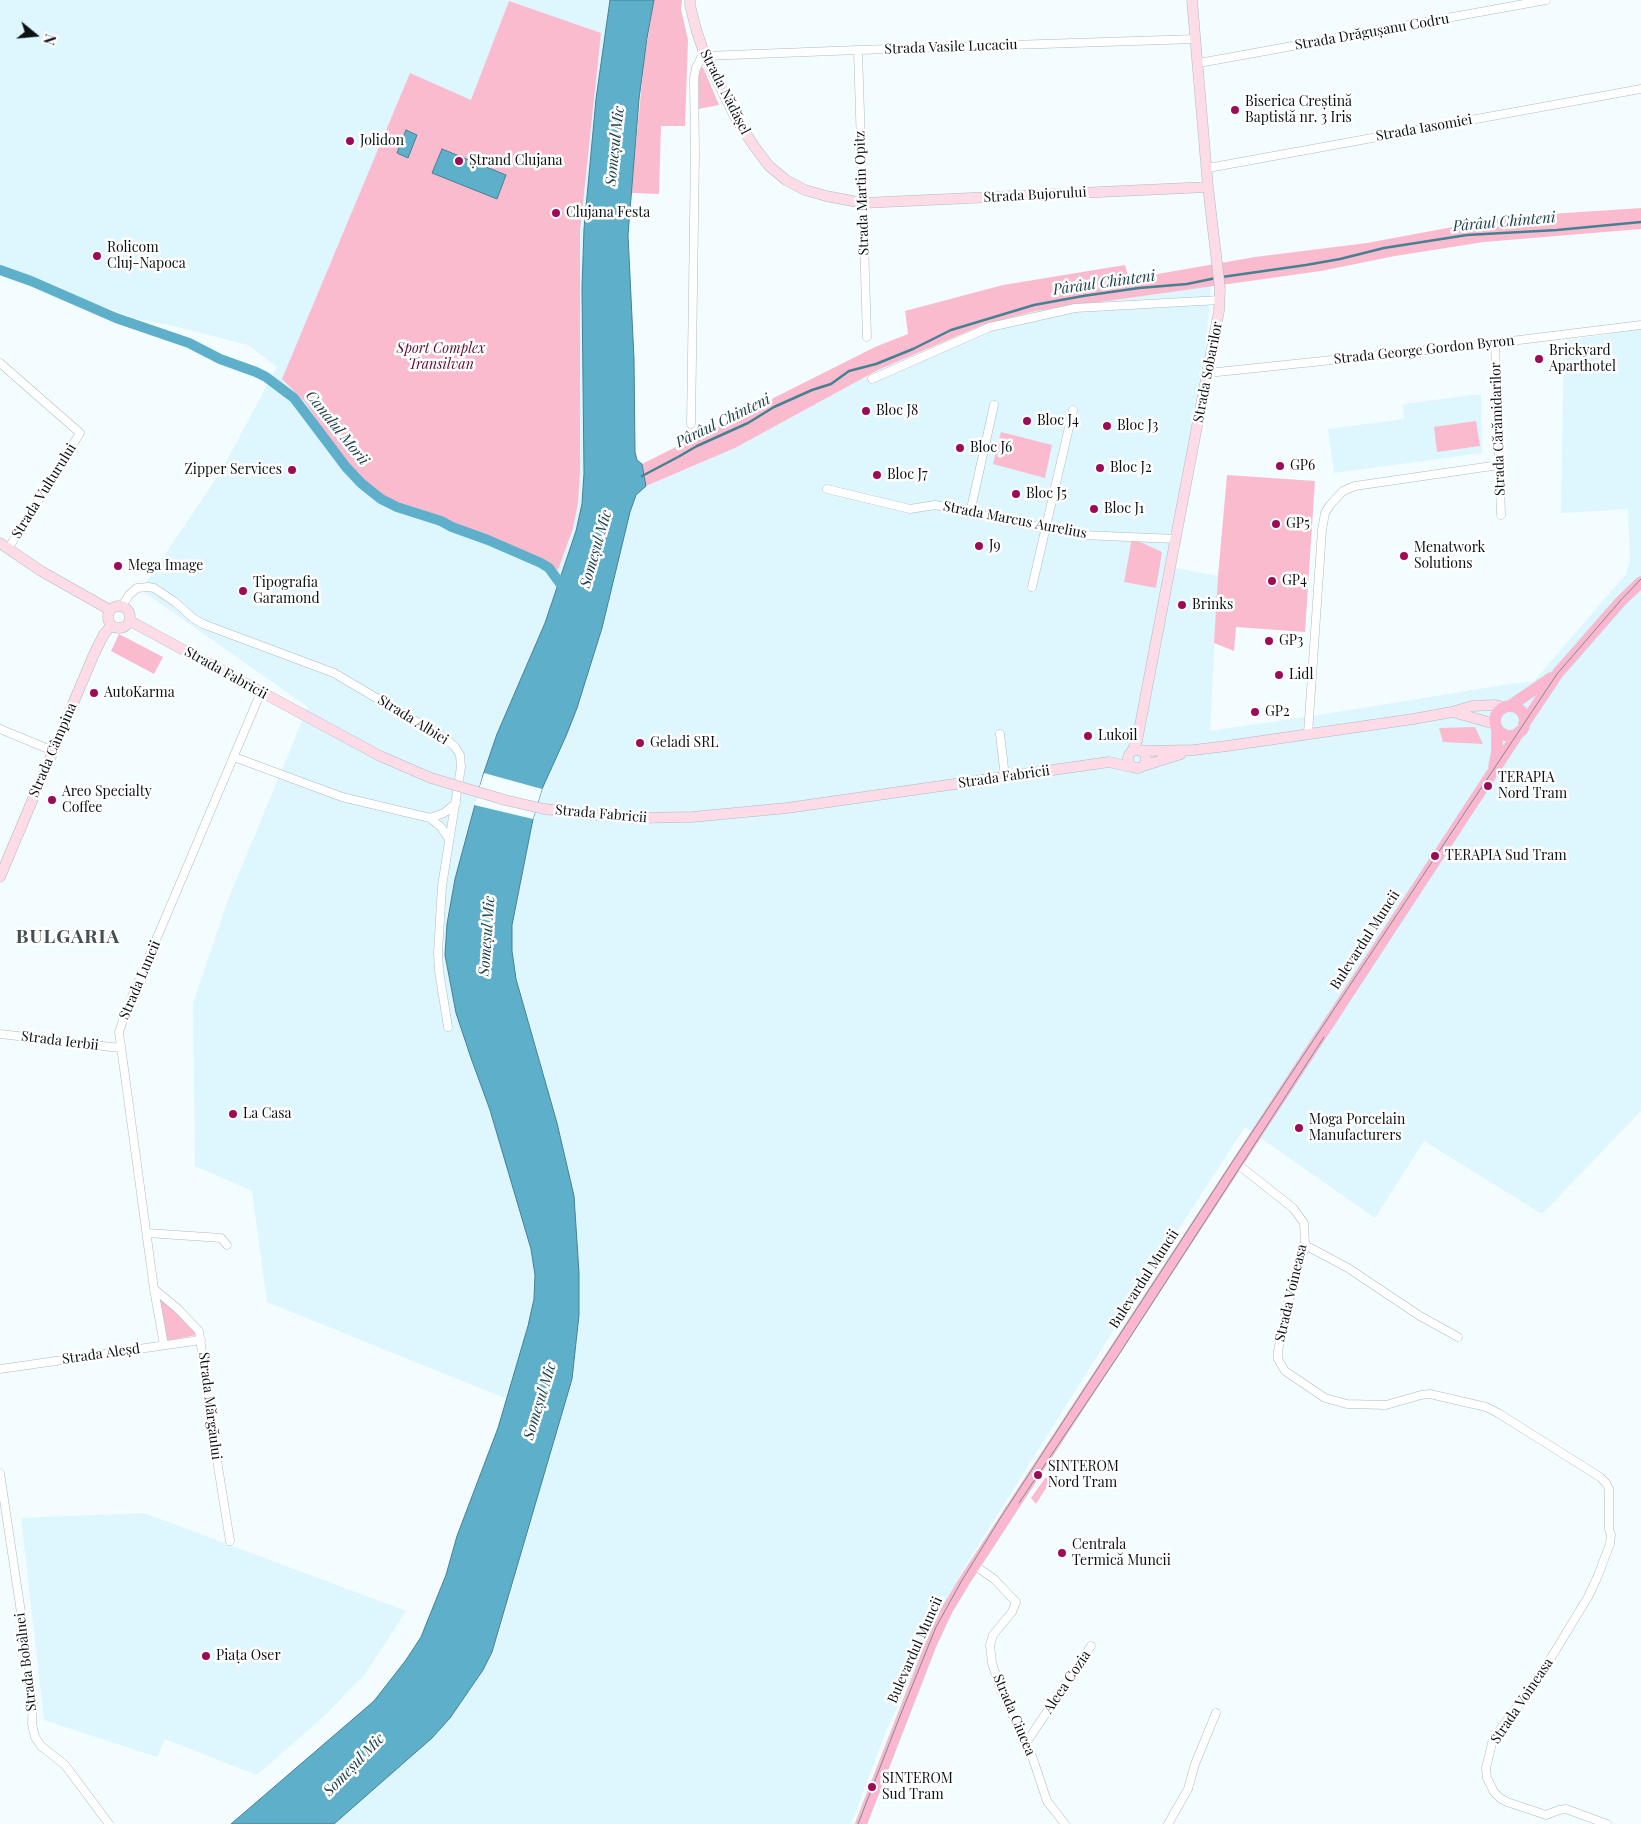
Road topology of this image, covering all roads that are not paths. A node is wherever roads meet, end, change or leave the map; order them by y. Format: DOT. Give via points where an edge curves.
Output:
graph roads {
  1 [pos="690,0"];
  2 [pos="1192,0"];
  3 [pos="1546,0"];
  4 [pos="1196,38"];
  5 [pos="858,50"];
  6 [pos="705,56"];
  7 [pos="1199,63"];
  8 [pos="1641,89"];
  9 [pos="1208,168"];
  10 [pos="1208,187"];
  11 [pos="862,202"];
  12 [pos="1220,300"];
  13 [pos="1641,325"];
  14 [pos="867,336"];
  15 [pos="1495,344"];
  16 [pos="0,363"];
  17 [pos="1208,373"];
  18 [pos="872,379"];
  19 [pos="994,405"];
  20 [pos="1073,410"];
  21 [pos="691,424"];
  22 [pos="1499,465"];
  23 [pos="827,489"];
  24 [pos="970,513"];
  25 [pos="1501,514"];
  26 [pos="1046,528"];
  27 [pos="1176,539"];
  28 [pos="4,546"];
  29 [pos="1641,582"];
  30 [pos="1032,587"];
  31 [pos="122,606"];
  32 [pos="110,610"];
  33 [pos="130,621"];
  34 [pos="111,626"];
  35 [pos="1558,673"];
  36 [pos="261,692"];
  37 [pos="1507,706"];
  38 [pos="1452,712"];
  39 [pos="1496,726"];
  40 [pos="0,728"];
  41 [pos="1522,728"];
  42 [pos="1000,734"];
  43 [pos="1308,734"];
  44 [pos="1136,749"];
  45 [pos="1194,750"];
  46 [pos="53,751"];
  47 [pos="234,757"];
  48 [pos="1112,762"];
  49 [pos="1143,766"];
  50 [pos="1132,767"];
  51 [pos="1493,772"];
  52 [pos="1005,777"];
  53 [pos="456,804"];
  54 [pos="430,818"];
  55 [pos="449,839"];
  56 [pos="0,877"];
  57 [pos="448,1027"];
  58 [pos="0,1034"];
  59 [pos="120,1048"];
  60 [pos="1236,1163"];
  61 [pos="147,1232"];
  62 [pos="227,1245"];
  63 [pos="1304,1245"];
  64 [pos="154,1289"];
  65 [pos="1458,1337"];
  66 [pos="201,1340"];
  67 [pos="164,1344"];
  68 [pos="0,1369"];
  69 [pos="0,1473"];
  70 [pos="230,1541"];
  71 [pos="974,1565"];
  72 [pos="1091,1646"];
  73 [pos="1216,1713"];
  74 [pos="1026,1744"];
  75 [pos="109,1824"];
  76 [pos="861,1824"];
  77 [pos="1065,1824"];
  78 [pos="1168,1824"];
  79 [pos="1607,1824"];
  1 -- 6 [label="main road, Strada Nădășel"];
  2 -- 4 [label="main road, Strada Sobarilor"];
  3 -- 7 [label="street, Strada Drăgușanu Codru"];
  4 -- 5 [label="street, Strada Vasile Lucaciu"];
  4 -- 7 [label="main road, Strada Sobarilor"];
  5 -- 6 [label="street, Strada Vasile Lucaciu"];
  5 -- 11 [label="street, Strada Martin Opitz"];
  6 -- 11 [label="main road, Strada Nădășel" via="736,120 769,166 805,190"];
  6 -- 21 [label="street" via="698,61 694,78"];
  7 -- 9 [label="main road, Strada Sobarilor"];
  8 -- 9 [label="street, Strada Iasomiei"];
  9 -- 10 [label="main road, Strada Sobarilor"];
  10 -- 11 [label="main road, Strada Bujorului"];
  10 -- 12 [label="main road, Strada Sobarilor"];
  11 -- 14 [label="street, Strada Martin Opitz"];
  12 -- 17 [label="main road, Strada Sobarilor"];
  12 -- 18 [label="street" via="1075,308 990,328"];
  13 -- 15 [label="street, Strada George Gordon Byron"];
  15 -- 17 [label="street, Strada George Gordon Byron"];
  15 -- 22 [label="street, Strada Cărămidarilor"];
  16 -- 28 [label="street, Strada Vulturului" via="80,433"];
  17 -- 27 [label="main road, Strada Sobarilor"];
  19 -- 24 [label="street"];
  20 -- 26 [label="street"];
  22 -- 25 [label="street, Strada Cărămidarilor"];
  22 -- 43 [label="street" via="1355,486 1343,491 1330,504 1322,530"];
  23 -- 24 [label="street, Strada Marcus Aurelius" via="910,509 935,505"];
  24 -- 26 [label="street, Strada Marcus Aurelius"];
  26 -- 27 [label="street, Strada Marcus Aurelius" via="1082,535"];
  26 -- 30 [label="street"];
  27 -- 44 [label="main road, Strada Sobarilor"];
  28 -- 32 [label="main road"];
  29 -- 35 [label="main road, Bulevardul Muncii"];
  31 -- 32 [label="main road"];
  31 -- 33 [label="main road" via="129,612"];
  31 -- 53 [label="street, Strada Albiei" via="137,588 154,588 203,624 334,673 361,687 455,747 462,761"];
  32 -- 34 [label="main road" via="107,616"];
  33 -- 34 [label="main road" via="123,628"];
  33 -- 36 [label="main road, Strada Fabricii"];
  34 -- 46 [label="main road, Strada Câmpina" via="99,641"];
  35 -- 37 [label="main road, Bulevardul Muncii"];
  35 -- 41 [label="main road, Bulevardul Muncii"];
  36 -- 47 [label="street, Strada Luncii"];
  36 -- 52 [label="main road, Strada Fabricii, bridge" via="388,760 431,778 544,809 625,817 692,817 787,808"];
  37 -- 38 [label="main road, Strada Fabricii" via="1472,706"];
  37 -- 39 [label="main road" via="1498,713"];
  37 -- 41 [label="main road" via="1521,711 1525,719"];
  38 -- 39 [label="main road, Strada Fabricii"];
  38 -- 43 [label="main road, Strada Fabricii"];
  39 -- 41 [label="main road" via="1510,736"];
  39 -- 51 [label="main road, Bulevardul Muncii" via="1497,752"];
  40 -- 46 [label="street"];
  41 -- 51 [label="main road, Bulevardul Muncii"];
  42 -- 52 [label="street"];
  43 -- 45 [label="main road, Strada Fabricii"];
  44 -- 45 [label="main road, Strada Fabricii"];
  44 -- 48 [label="main road, Strada Fabricii"];
  44 -- 49 [label="main road" via="1146,760"];
  44 -- 50 [label="main road" via="1127,758"];
  45 -- 49 [label="main road, Strada Fabricii"];
  46 -- 56 [label="main road, Strada Câmpina"];
  47 -- 54 [label="street" via="335,795"];
  47 -- 59 [label="street, Strada Luncii" via="121,1025"];
  48 -- 50 [label="main road, Strada Fabricii"];
  48 -- 52 [label="main road, Strada Fabricii"];
  49 -- 50 [label="main road, Strada Fabricii"];
  51 -- 60 [label="main road, Bulevardul Muncii"];
  53 -- 54 [label="street"];
  53 -- 55 [label="street, Strada Albiei"];
  54 -- 55 [label="street"];
  55 -- 57 [label="street, Strada Albiei" via="438,952"];
  58 -- 59 [label="street, Strada Ierbii"];
  59 -- 61 [label="street, Strada Luncii"];
  60 -- 63 [label="street, Strada Voineasa" via="1293,1208 1304,1222"];
  60 -- 71 [label="main road, Bulevardul Muncii"];
  61 -- 62 [label="street" via="221,1238"];
  61 -- 64 [label="street, Strada Luncii"];
  63 -- 65 [label="street" via="1348,1268"];
  63 -- 79 [label="street, Strada Voineasa" via="1279,1342 1278,1358 1285,1371 1325,1398 1347,1404 1386,1405 1430,1394 1486,1407 1606,1482 1609,1489 1610,1544 1588,1597 1533,1687 1493,1739 1486,1768 1494,1792 1507,1802 1546,1815 1566,1809"];
  64 -- 66 [label="street, Strada Mărgăului" via="194,1325"];
  64 -- 67 [label="street, Strada Luncii"];
  66 -- 67 [label="street, Strada Aleșd"];
  66 -- 70 [label="street, Strada Mărgăului"];
  67 -- 68 [label="street, Strada Aleșd"];
  69 -- 75 [label="street, Strada Bobâlnei" via="27,1657 35,1737 41,1746 66,1765"];
  71 -- 74 [label="street, Strada Ciucea" via="994,1579 1016,1602 993,1635 990,1645 1001,1691"];
  71 -- 76 [label="main road, Bulevardul Muncii" via="931,1644"];
  72 -- 74 [label="street, Aleea Cozia"];
  73 -- 78 [label="street" via="1188,1789"];
  74 -- 77 [label="street, Strada Ciucea" via="1047,1801"];
}
